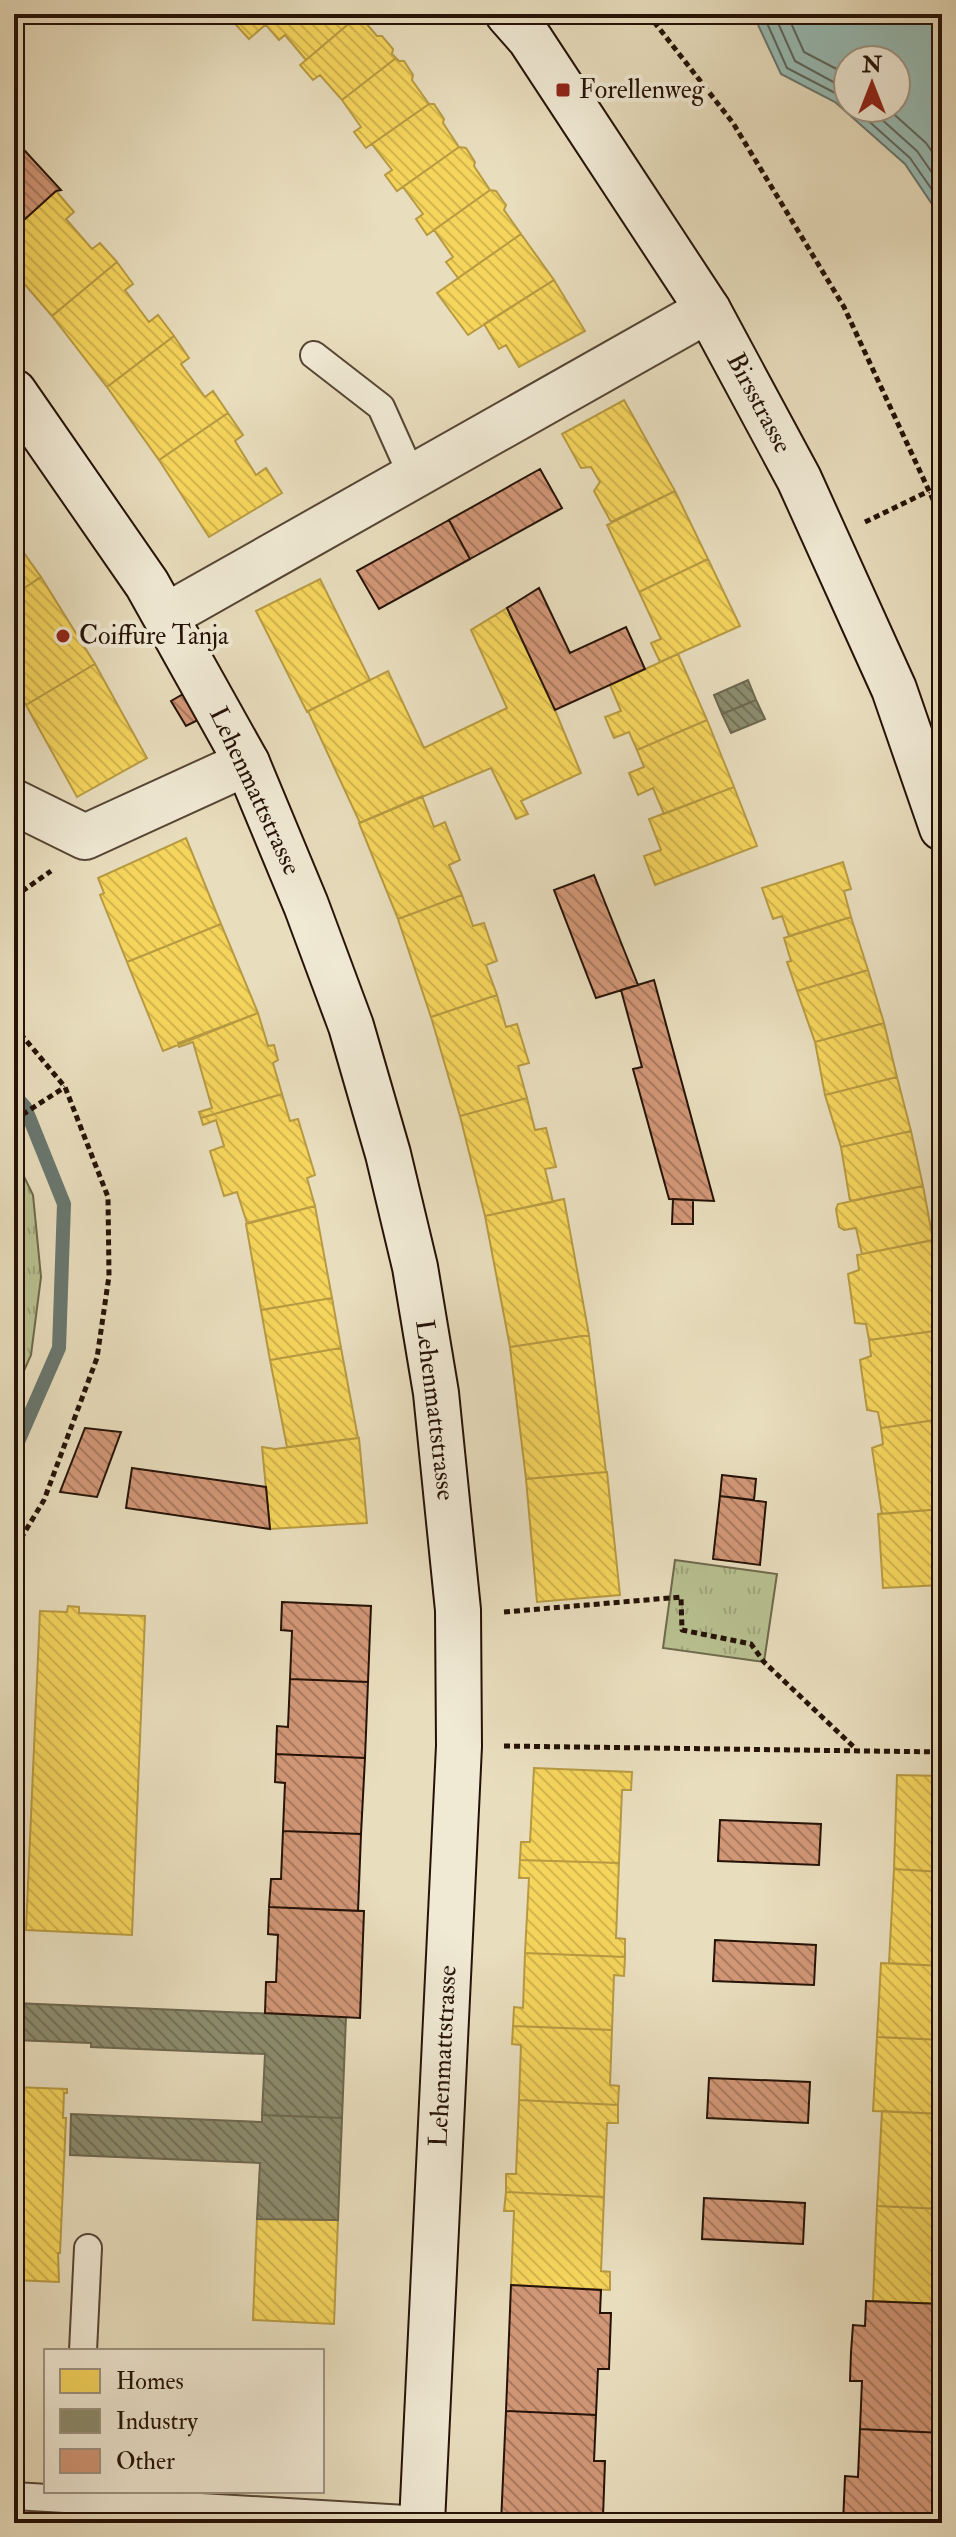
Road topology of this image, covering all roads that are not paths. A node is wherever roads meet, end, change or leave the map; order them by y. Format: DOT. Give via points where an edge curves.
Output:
graph roads {
  1 [pos="508,14"];
  2 [pos="708,310"];
  3 [pos="314,355"];
  4 [pos="14,392"];
  5 [pos="412,476"];
  6 [pos="166,616"];
  7 [pos="247,763"];
  8 [pos="14,802"];
  9 [pos="942,828"];
  10 [pos="88,2248"];
  11 [pos="83,2349"];
  12 [pos="77,2495"];
  13 [pos="14,2496"];
  14 [pos="422,2521"];
  1 -- 2 [label="street, Birsstrasse" via="530,39"];
  2 -- 5 [label="street"];
  2 -- 9 [label="street, Birsstrasse" via="799,479 894,689"];
  3 -- 5 [label="lane" via="381,407"];
  4 -- 6 [label="street, Lehenmattstrasse"];
  5 -- 6 [label="street"];
  6 -- 7 [label="street, Lehenmattstrasse"];
  7 -- 8 [label="street" via="85,837"];
  7 -- 14 [label="street, Lehenmattstrasse" via="351,1026 388,1154 415,1267 436,1393 458,1610 459,1746"];
  10 -- 11 [label="lane"];
  12 -- 13 [label="lane"];
  12 -- 14 [label="lane"];
}
